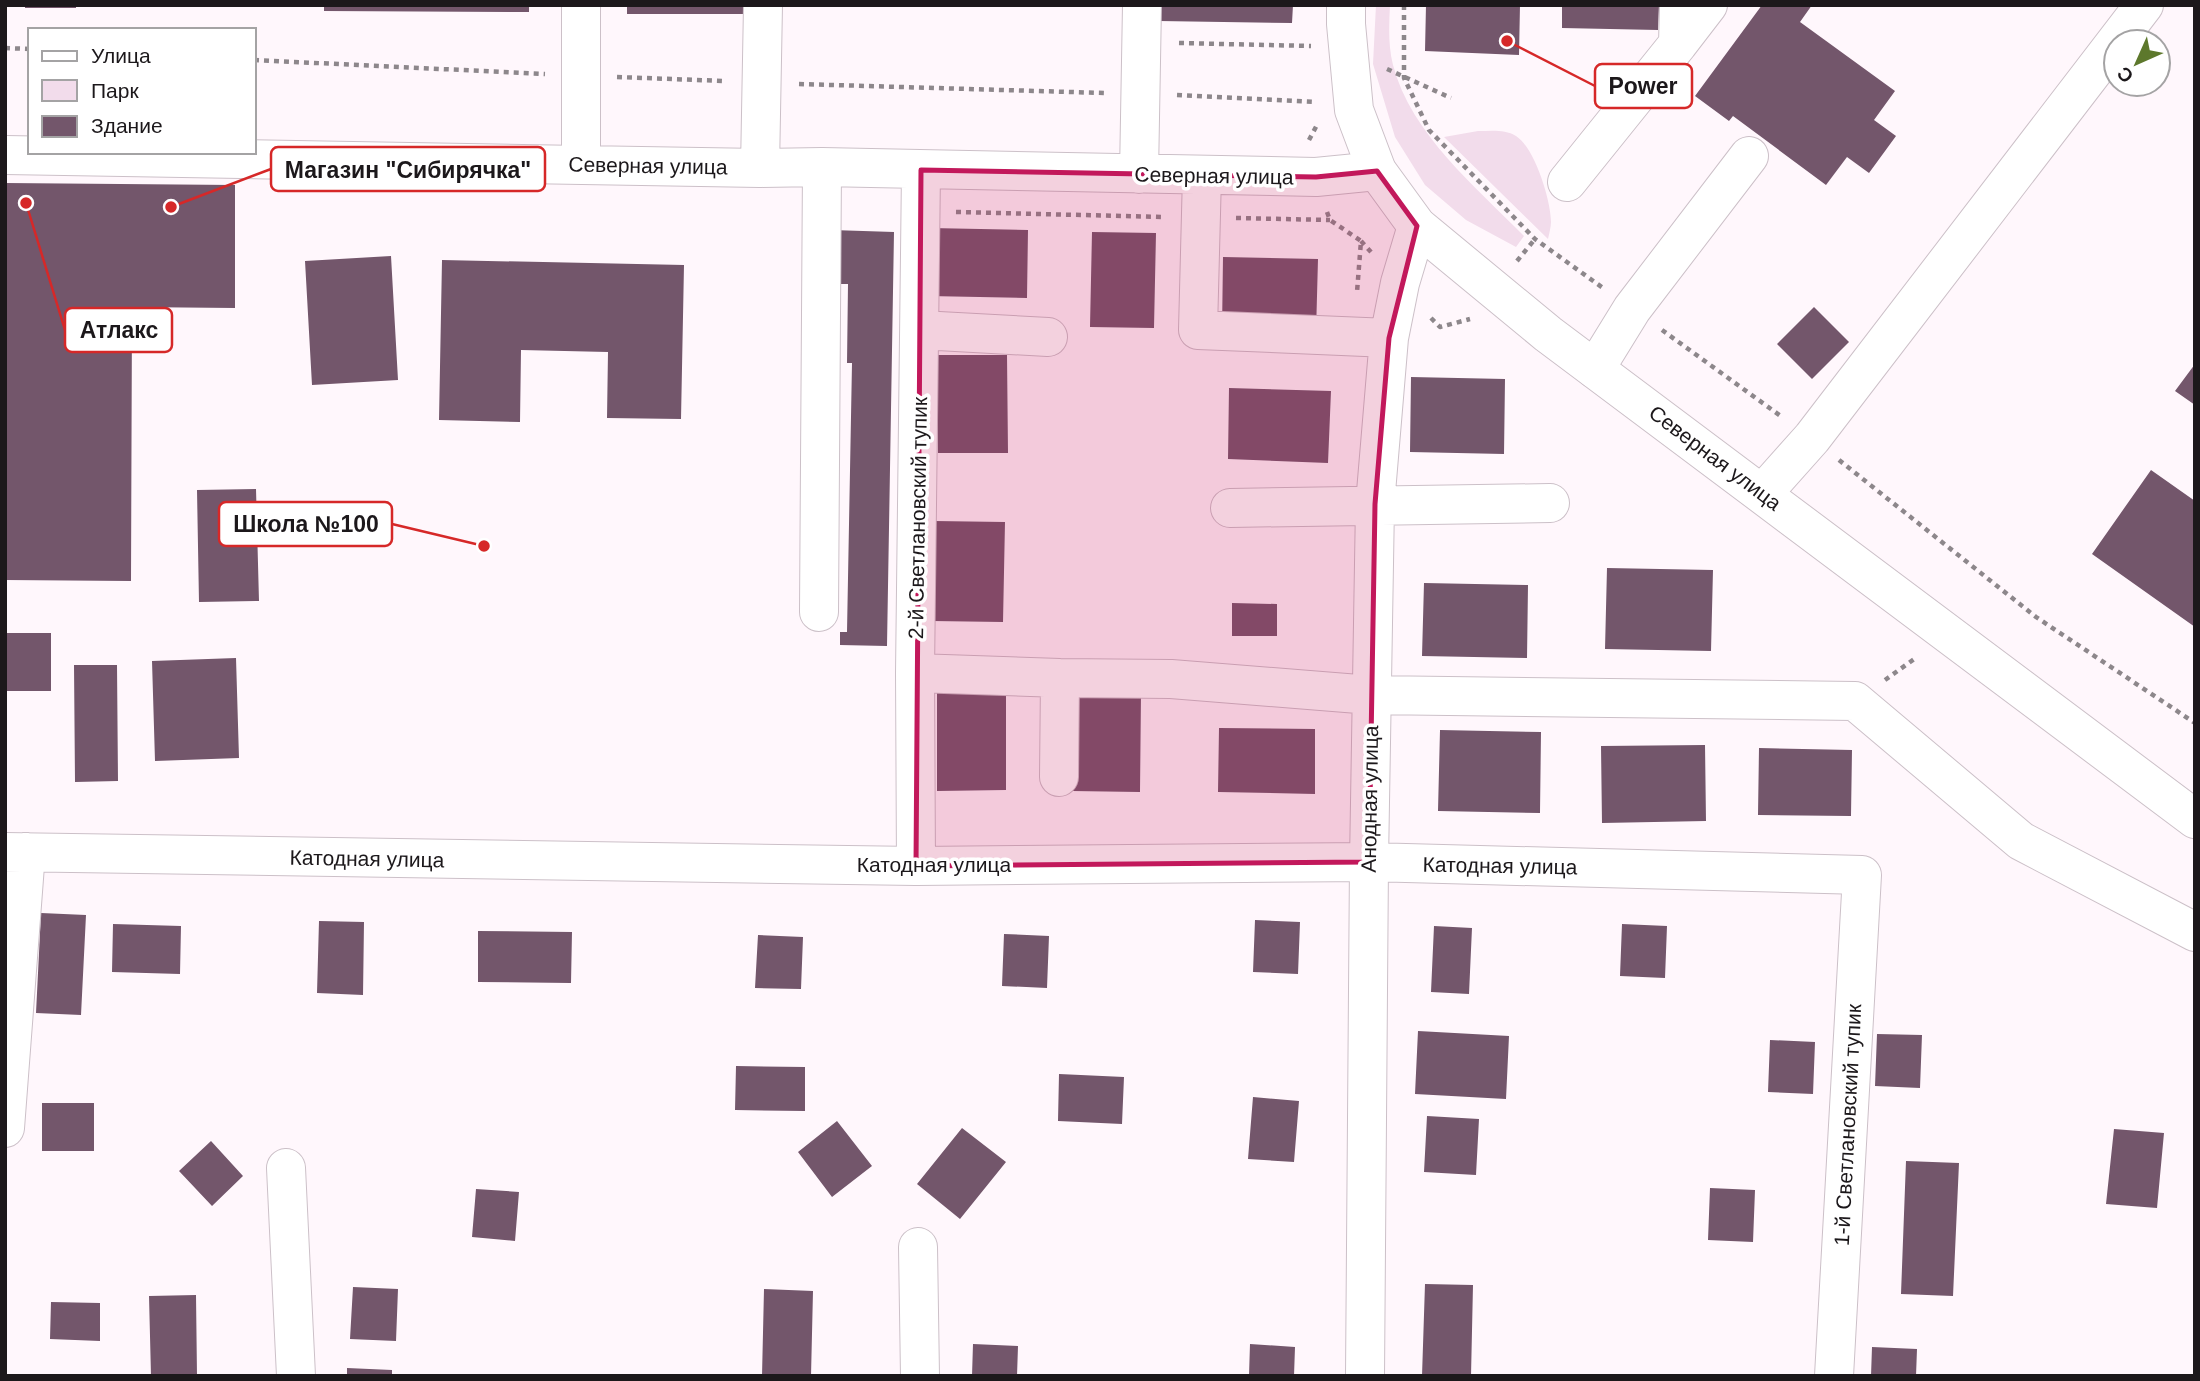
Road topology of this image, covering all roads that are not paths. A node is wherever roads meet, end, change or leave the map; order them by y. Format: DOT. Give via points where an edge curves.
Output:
graph roads {
  1 [pos="582,5"];
  2 [pos="763,5"];
  3 [pos="1142,5"];
  4 [pos="1346,5"];
  5 [pos="1679,5"];
  6 [pos="1708,5"];
  7 [pos="2144,5"];
  8 [pos="1678,44"];
  9 [pos="5,155"];
  10 [pos="1749,156"];
  11 [pos="581,164"];
  12 [pos="822,167"];
  13 [pos="760,168"];
  14 [pos="921,170"];
  15 [pos="1377,171"];
  16 [pos="1139,174"];
  17 [pos="1202,175"];
  18 [pos="1567,182"];
  19 [pos="1417,226"];
  20 [pos="920,330"];
  21 [pos="1048,337"];
  22 [pos="1389,338"];
  23 [pos="1595,369"];
  24 [pos="1763,493"];
  25 [pos="1550,503"];
  26 [pos="1375,504"];
  27 [pos="1230,508"];
  28 [pos="819,612"];
  29 [pos="915,673"];
  30 [pos="1060,678"];
  31 [pos="1371,695"];
  32 [pos="1059,777"];
  33 [pos="2195,819"];
  34 [pos="15,852"];
  35 [pos="1369,862"];
  36 [pos="916,866"];
  37 [pos="1862,875"];
  38 [pos="2195,932"];
  39 [pos="5,1128"];
  40 [pos="286,1168"];
  41 [pos="918,1247"];
  42 [pos="296,1376"];
  43 [pos="920,1376"];
  44 [pos="1365,1376"];
  45 [pos="1833,1376"];
  1 -- 11 [label="street"];
  2 -- 13 [label="street"];
  3 -- 16 [label="street"];
  4 -- 15 [label="street" via="1354,110"];
  5 -- 8 [label="street"];
  6 -- 8 [label="street"];
  7 -- 24 [label="street" via="1812,438"];
  8 -- 18 [label="street"];
  9 -- 11 [label="street, Северная улица"];
  10 -- 23 [label="street" via="1632,309"];
  11 -- 13 [label="street, Северная улица"];
  12 -- 13 [label="street, Северная улица"];
  12 -- 14 [label="street, Северная улица"];
  12 -- 28 [label="street"];
  14 -- 16 [label="street, Северная улица"];
  14 -- 20 [label="street, 2-й Светлановский тупик"];
  15 -- 17 [label="street, Северная улица" via="1316,177"];
  15 -- 19 [label="street, Северная улица"];
  16 -- 17 [label="street, Северная улица"];
  17 -- 22 [label="street" via="1198,330"];
  19 -- 22 [label="street, Анодная улица"];
  19 -- 23 [label="street, Северная улица"];
  20 -- 21 [label="street"];
  20 -- 29 [label="street, 2-й Светлановский тупик"];
  22 -- 26 [label="street, Анодная улица"];
  23 -- 24 [label="street, Северная улица"];
  24 -- 33 [label="street, Северная улица"];
  25 -- 26 [label="street"];
  26 -- 27 [label="street"];
  26 -- 31 [label="street, Анодная улица"];
  29 -- 30 [label="street"];
  29 -- 36 [label="street, 2-й Светлановский тупик"];
  30 -- 31 [label="street" via="1171,679"];
  30 -- 32 [label="street"];
  31 -- 35 [label="street, Анодная улица"];
  31 -- 38 [label="street" via="1856,701 2021,841"];
  34 -- 36 [label="street, Катодная улица"];
  34 -- 39 [label="street"];
  35 -- 36 [label="street, Катодная улица"];
  35 -- 37 [label="street, Катодная улица"];
  35 -- 44 [label="street, Анодная улица"];
  37 -- 45 [label="street, 1-й Светлановский тупик"];
  40 -- 42 [label="street"];
  41 -- 43 [label="street"];
}
